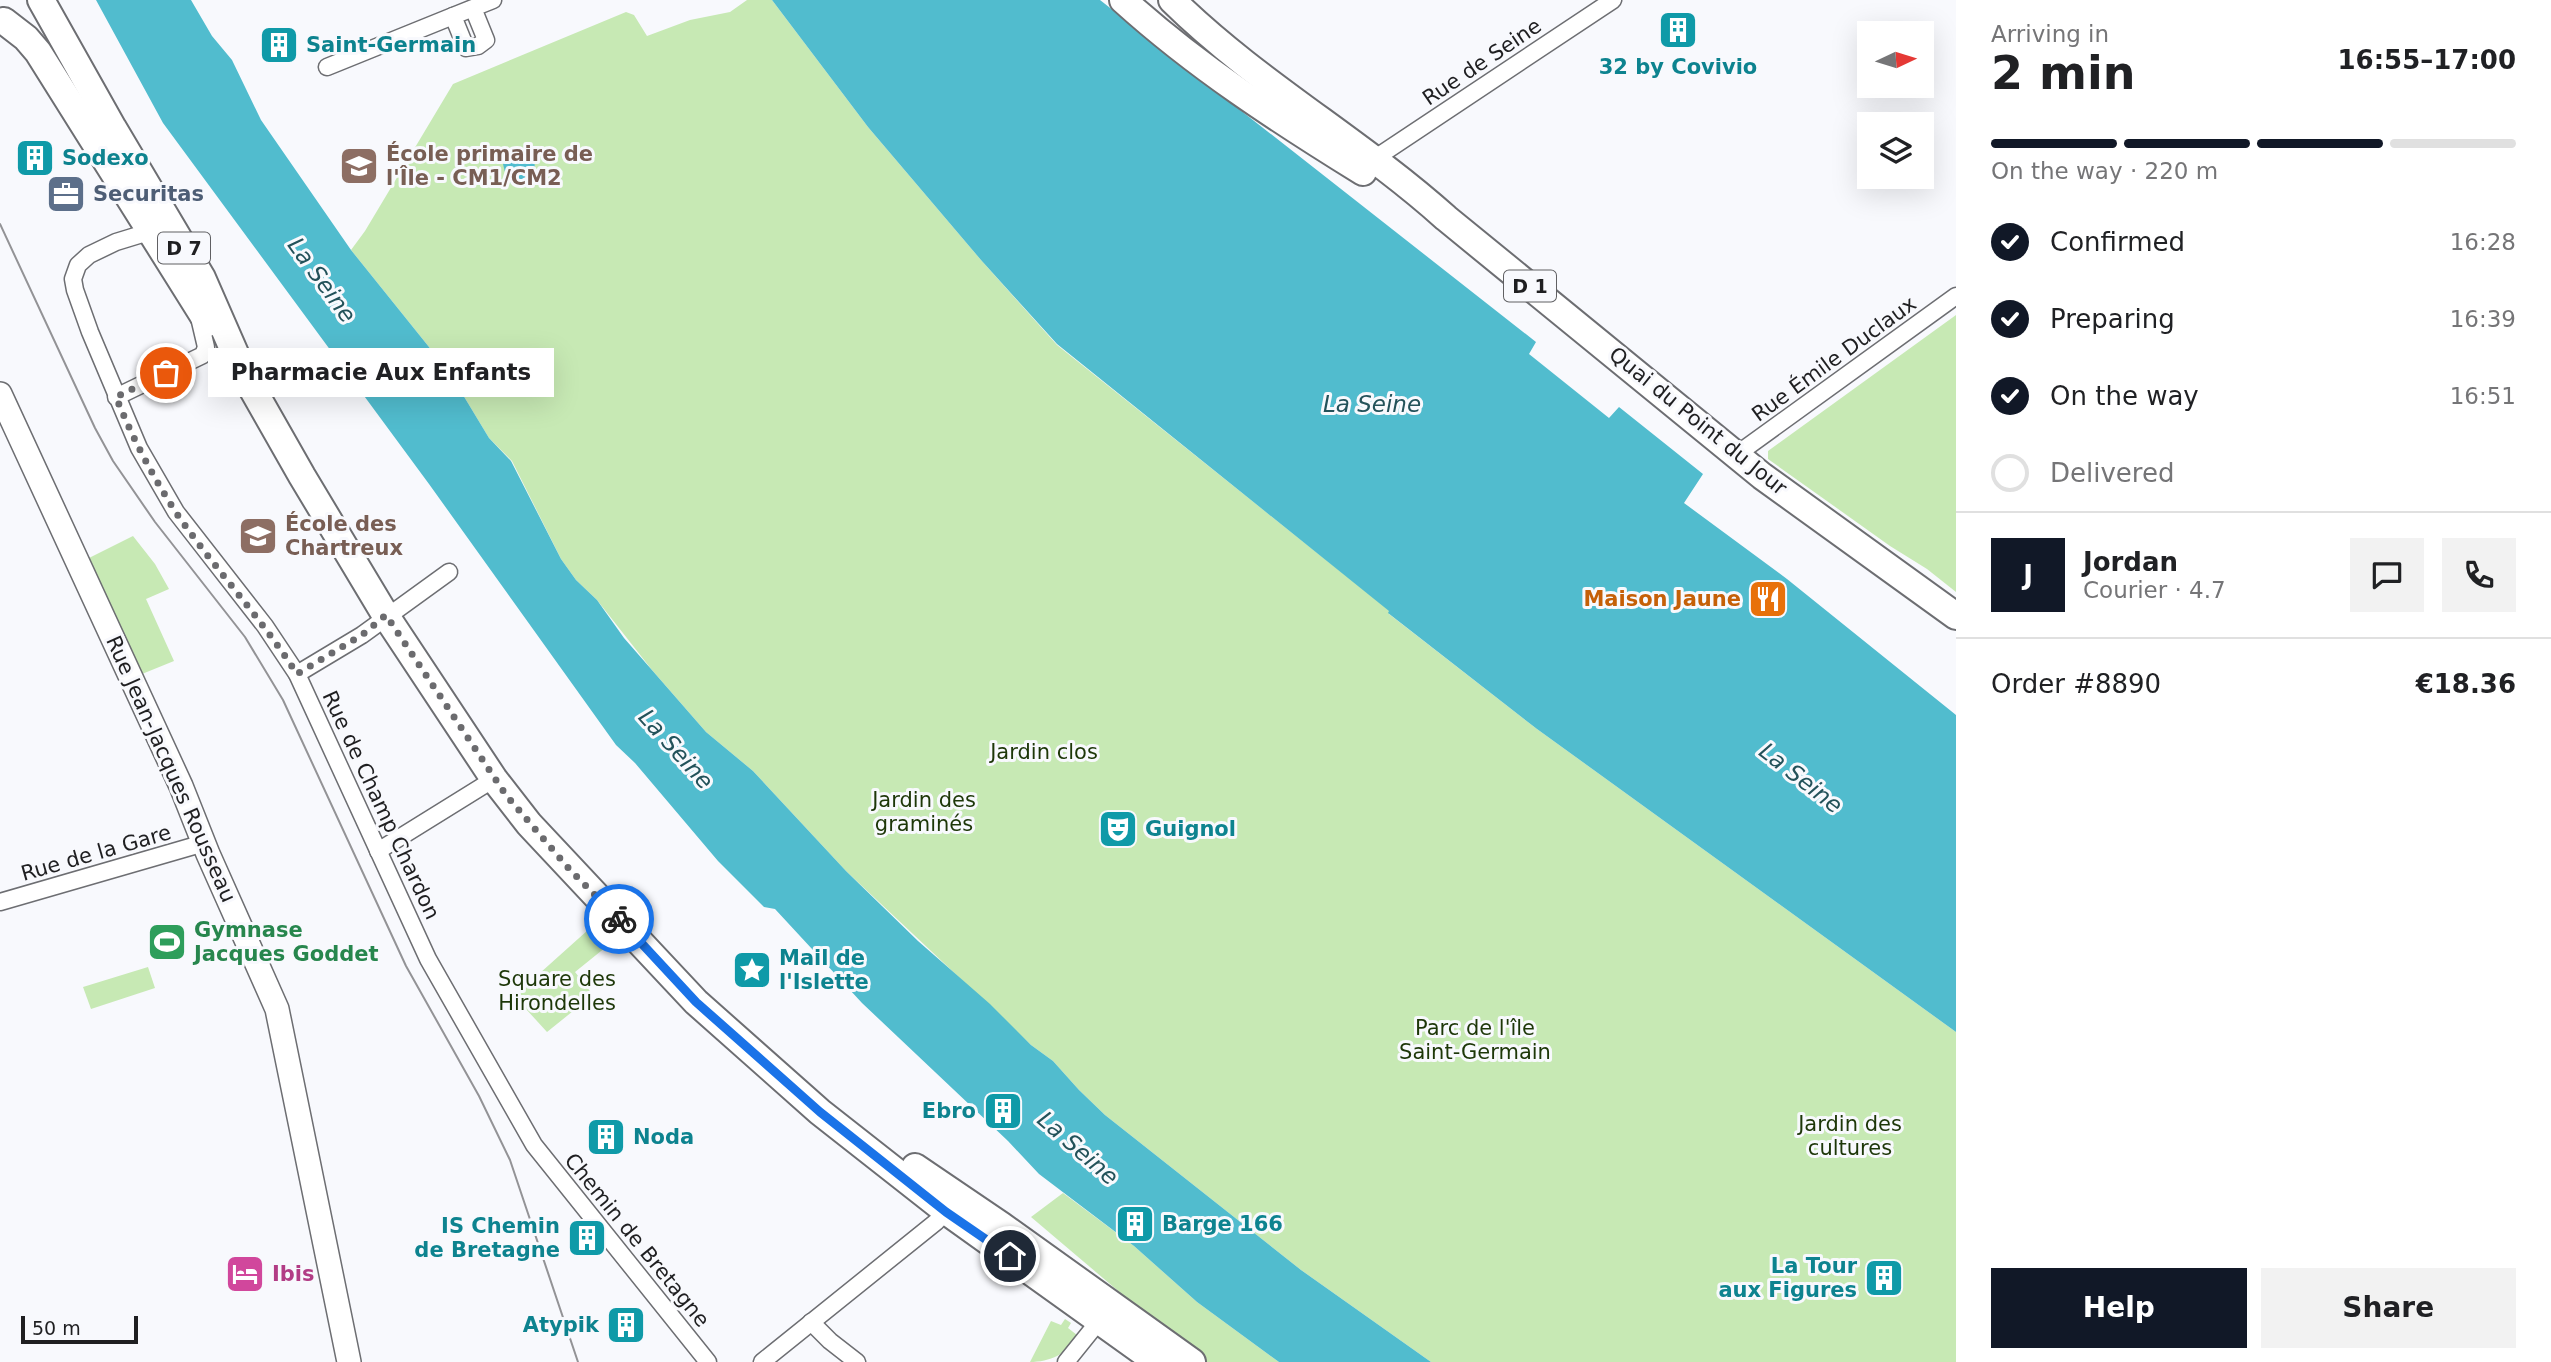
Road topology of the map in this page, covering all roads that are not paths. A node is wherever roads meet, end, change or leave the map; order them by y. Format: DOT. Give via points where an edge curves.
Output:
graph roads {
  1 [pos="28,0"];
  2 [pos="41,0"];
  3 [pos="493,0"];
  4 [pos="1123,0"];
  5 [pos="1148,0"];
  6 [pos="1172,0"];
  7 [pos="1198,0"];
  8 [pos="1614,0"];
  9 [pos="462,9"];
  10 [pos="2,21"];
  11 [pos="327,67"];
  12 [pos="1266,111"];
  13 [pos="1318,120"];
  14 [pos="1374,159"];
  15 [pos="1446,218"];
  16 [pos="152,231"];
  17 [pos="1956,296"];
  18 [pos="197,308"];
  19 [pos="244,374"];
  20 [pos="0,394"];
  21 [pos="116,397"];
  22 [pos="1736,455"];
  23 [pos="449,572"];
  24 [pos="386,615"];
  25 [pos="1956,616"];
  26 [pos="297,674"];
  27 [pos="494,779"];
  28 [pos="204,843"];
  29 [pos="378,851"];
  30 [pos="0,902"];
  31 [pos="619,920"];
  32 [pos="534,1145"];
  33 [pos="946,1212"];
  34 [pos="1092,1292"];
  35 [pos="1099,1321"];
  36 [pos="1134,1321"];
  37 [pos="811,1322"];
  38 [pos="349,1362"];
  39 [pos="708,1362"];
  40 [pos="762,1362"];
  41 [pos="857,1362"];
  42 [pos="1066,1362"];
  43 [pos="1157,1362"];
  44 [pos="1192,1362"];
  1 -- 10 [label="main road"];
  2 -- 19 [label="main road, D 7" via="202,278"];
  3 -- 9 [label="street"];
  4 -- 12 [label="main road, D 1"];
  5 -- 12 [label="main road, D 1" via="1259,96"];
  6 -- 13 [label="main road, Quai du Point du Jour / D 1"];
  7 -- 13 [label="main road" via="1301,91"];
  8 -- 14 [label="street, Rue de Seine"];
  9 -- 11 [label="street"];
  10 -- 16 [label="main road, D 7" via="38,52"];
  12 -- 15 [label="main road, Quai du Point du Jour / D 1"];
  13 -- 14 [label="main road, Quai du Point du Jour / D 1"];
  14 -- 15 [label="main road, Quai du Point du Jour / D 1"];
  15 -- 22 [label="main road, Quai du Point du Jour / D 1"];
  16 -- 18 [label="main road, D 7"];
  16 -- 21 [label="street, Rue de Champ Chardon" via="89,254 73,279"];
  17 -- 22 [label="street, Rue Émile Duclaux"];
  18 -- 19 [label="main road, D 7"];
  18 -- 21 [label="street" via="206,347 203,355"];
  19 -- 24 [label="main road, D 7"];
  20 -- 28 [label="street, Rue Jean-Jacques Rousseau"];
  21 -- 26 [label="street, Rue de Champ Chardon" via="176,512"];
  22 -- 25 [label="main road, Quai du Point du Jour / D 1"];
  23 -- 24 [label="street"];
  24 -- 26 [label="street"];
  24 -- 27 [label="main road, D 7"];
  26 -- 29 [label="street, Rue de Champ Chardon"];
  27 -- 29 [label="street"];
  27 -- 31 [label="main road, D 7" via="529,824"];
  28 -- 30 [label="street, Rue de la Gare"];
  28 -- 38 [label="street, Rue Jean-Jacques Rousseau" via="277,1009"];
  29 -- 32 [label="street, Rue de Champ Chardon" via="428,959"];
  31 -- 33 [label="main road, D 7" via="696,1002 820,1112"];
  31 -- 34 [label="main road, D 7" via="709,989 771,1052 887,1148"];
  32 -- 39 [label="street, Chemin de Bretagne"];
  33 -- 35 [label="main road, D 7"];
  33 -- 37 [label="street"];
  34 -- 35 [label="main road"];
  34 -- 36 [label="main road, D 7"];
  35 -- 36 [label="main road"];
  35 -- 42 [label="street"];
  35 -- 43 [label="main road, D 7"];
  36 -- 44 [label="main road, D 7"];
  37 -- 40 [label="street"];
  37 -- 41 [label="street"];
}
